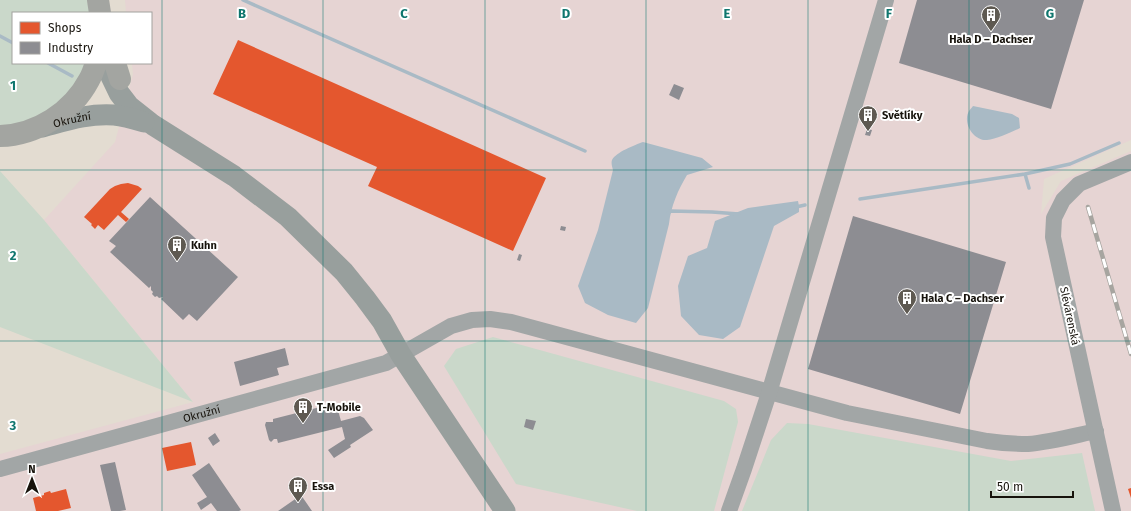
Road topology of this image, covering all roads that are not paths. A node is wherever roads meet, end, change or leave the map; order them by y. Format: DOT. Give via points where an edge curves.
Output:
graph roads {
  1 [pos="886,0"];
  2 [pos="96,64"];
  3 [pos="105,64"];
  4 [pos="117,71"];
  5 [pos="153,125"];
  6 [pos="37,128"];
  7 [pos="0,136"];
  8 [pos="191,148"];
  9 [pos="1131,162"];
  10 [pos="401,355"];
  11 [pos="769,392"];
  12 [pos="1096,432"];
  13 [pos="0,469"];
  14 [pos="505,511"];
  15 [pos="729,511"];
  16 [pos="1113,511"];
  1 -- 11 [label="street"];
  2 -- 6 [label="highway" via="80,95 68,108"];
  3 -- 5 [label="main road, Okružní" via="119,93 129,106"];
  4 -- 8 [label="main road" via="135,102"];
  5 -- 6 [label="main road, Okružní" via="128,117 97,115"];
  5 -- 8 [label="main road, Okružní"];
  6 -- 7 [label="highway"];
  8 -- 10 [label="main road, Okružní" via="234,176 288,217 324,252 366,298"];
  9 -- 12 [label="street, Slévárenská" via="1079,184 1063,200 1054,218 1053,237"];
  10 -- 11 [label="street" via="451,326 472,320 490,319 510,322"];
  10 -- 13 [label="street, Okružní" via="386,363"];
  10 -- 14 [label="main road, Okružní"];
  11 -- 12 [label="street" via="847,413 1008,444 1028,444"];
  11 -- 15 [label="street"];
  12 -- 16 [label="street, Slévárenská"];
}
